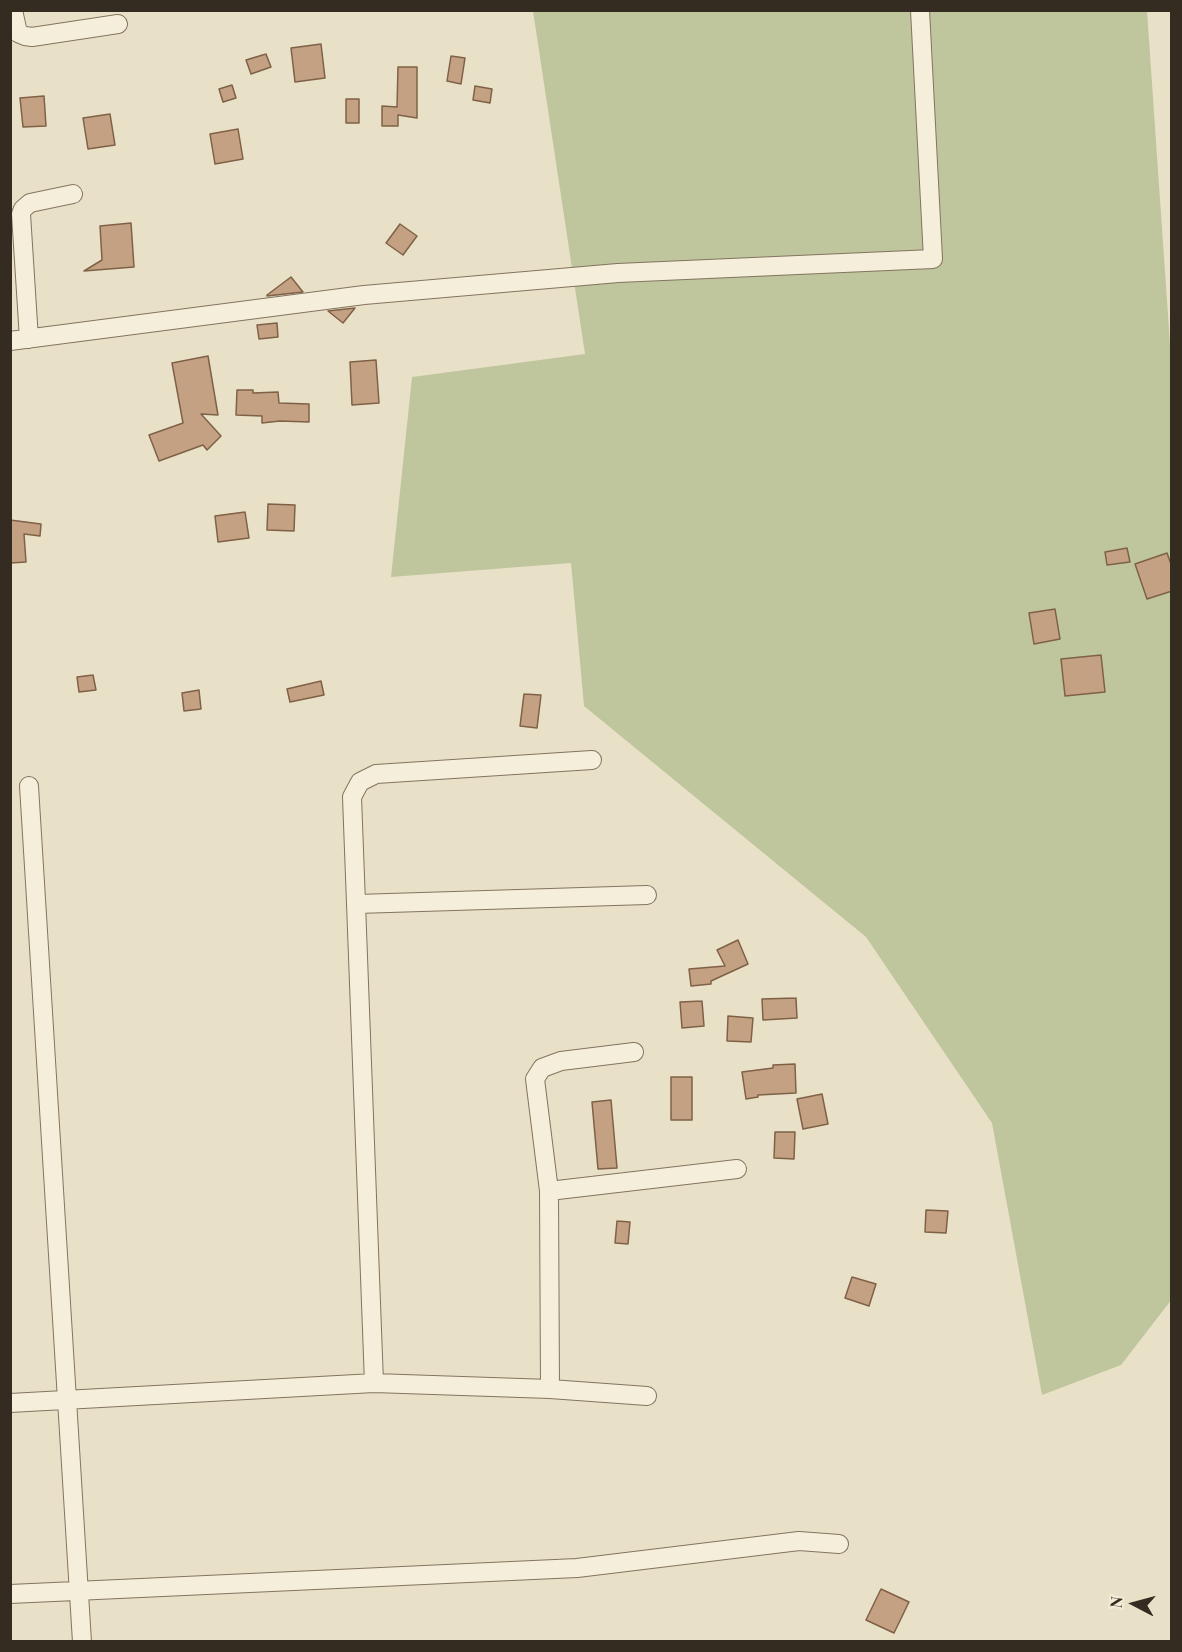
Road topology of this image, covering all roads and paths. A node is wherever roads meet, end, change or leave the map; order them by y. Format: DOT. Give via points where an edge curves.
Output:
graph roads {
  1 [pos="14,10"];
  2 [pos="920,10"];
  3 [pos="118,24"];
  4 [pos="73,194"];
  5 [pos="29,339"];
  6 [pos="10,341"];
  7 [pos="592,760"];
  8 [pos="29,786"];
  9 [pos="646,895"];
  10 [pos="357,904"];
  11 [pos="634,1052"];
  12 [pos="737,1169"];
  13 [pos="549,1191"];
  14 [pos="374,1383"];
  15 [pos="550,1389"];
  16 [pos="646,1396"];
  17 [pos="67,1400"];
  18 [pos="10,1404"];
  19 [pos="839,1544"];
  20 [pos="79,1592"];
  21 [pos="10,1594"];
  22 [pos="82,1641"];
  1 -- 3 [label="street" via="18,33 32,37"];
  2 -- 5 [label="street" via="933,259 618,273 456,287"];
  4 -- 5 [label="street" via="30,203 21,214"];
  5 -- 6 [label="street"];
  7 -- 10 [label="street" via="376,774 360,782 352,797"];
  8 -- 17 [label="street"];
  9 -- 10 [label="street"];
  10 -- 14 [label="street"];
  11 -- 13 [label="street" via="561,1060 542,1068 535,1080"];
  12 -- 13 [label="street"];
  13 -- 15 [label="street"];
  14 -- 15 [label="street"];
  14 -- 17 [label="street"];
  15 -- 16 [label="street"];
  17 -- 18 [label="street"];
  17 -- 20 [label="street"];
  19 -- 20 [label="street" via="799,1541 577,1568"];
  20 -- 21 [label="street"];
  20 -- 22 [label="street"];
}
